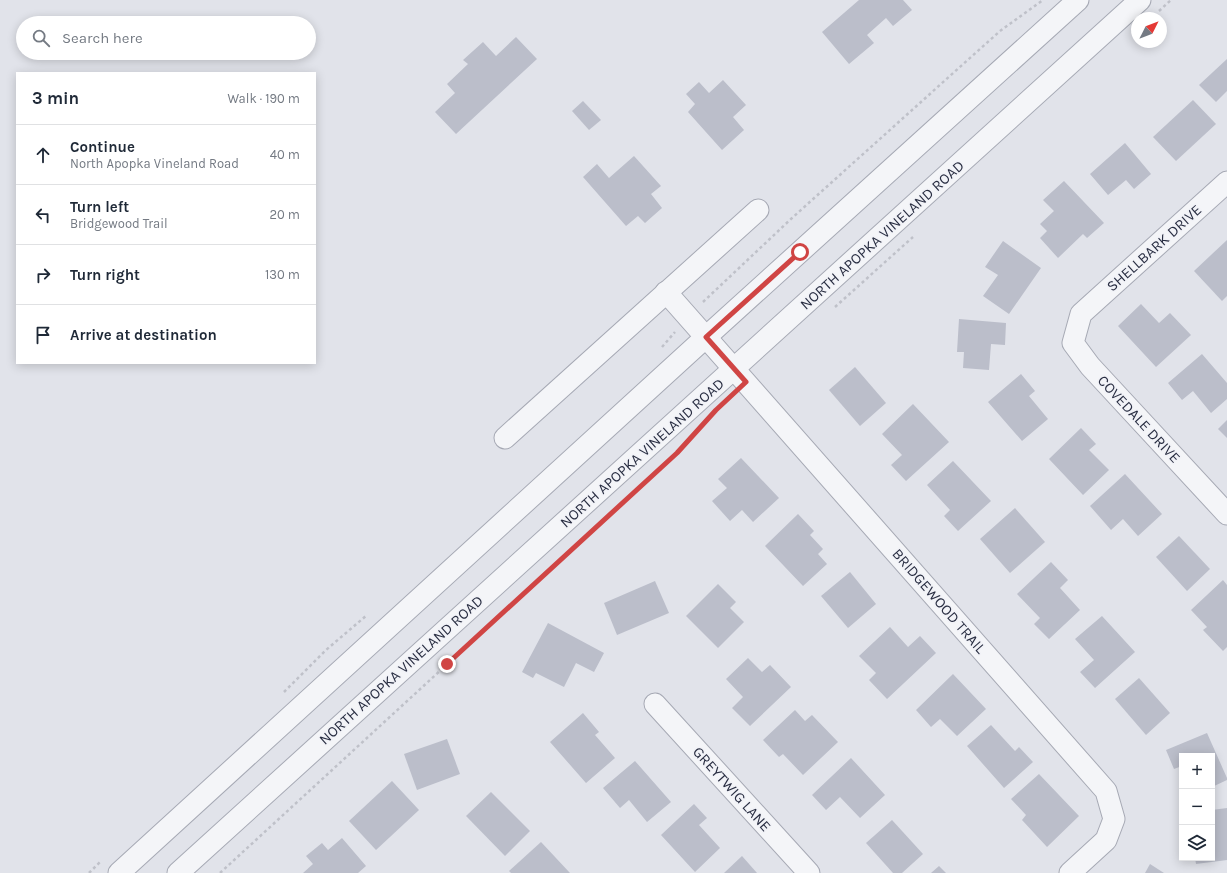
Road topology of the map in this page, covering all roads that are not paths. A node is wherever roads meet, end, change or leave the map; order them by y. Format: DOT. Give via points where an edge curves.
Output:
graph roads {
  1 [pos="1078,0"];
  2 [pos="1140,0"];
  3 [pos="1227,182"];
  4 [pos="758,210"];
  5 [pos="666,292"];
  6 [pos="1081,314"];
  7 [pos="706,337"];
  8 [pos="735,369"];
  9 [pos="505,438"];
  10 [pos="1227,514"];
  11 [pos="655,704"];
  12 [pos="119,873"];
  13 [pos="178,873"];
  14 [pos="809,873"];
  15 [pos="1070,873"];
  1 -- 7 [label="street"];
  2 -- 8 [label="street, NORTH APOPKA VINELAND ROAD"];
  3 -- 6 [label="street, SHELLBARK DRIVE"];
  4 -- 5 [label="street"];
  5 -- 7 [label="street, BRIDGEWOOD TRAIL"];
  5 -- 9 [label="street"];
  6 -- 10 [label="street, COVEDALE DRIVE" via="1074,343 1090,366"];
  7 -- 8 [label="street, BRIDGEWOOD TRAIL"];
  7 -- 12 [label="street"];
  8 -- 13 [label="street, NORTH APOPKA VINELAND ROAD"];
  8 -- 15 [label="street, BRIDGEWOOD TRAIL" via="1106,791 1114,819 1106,840"];
  11 -- 14 [label="street, GREYTWIG LANE"];
}
